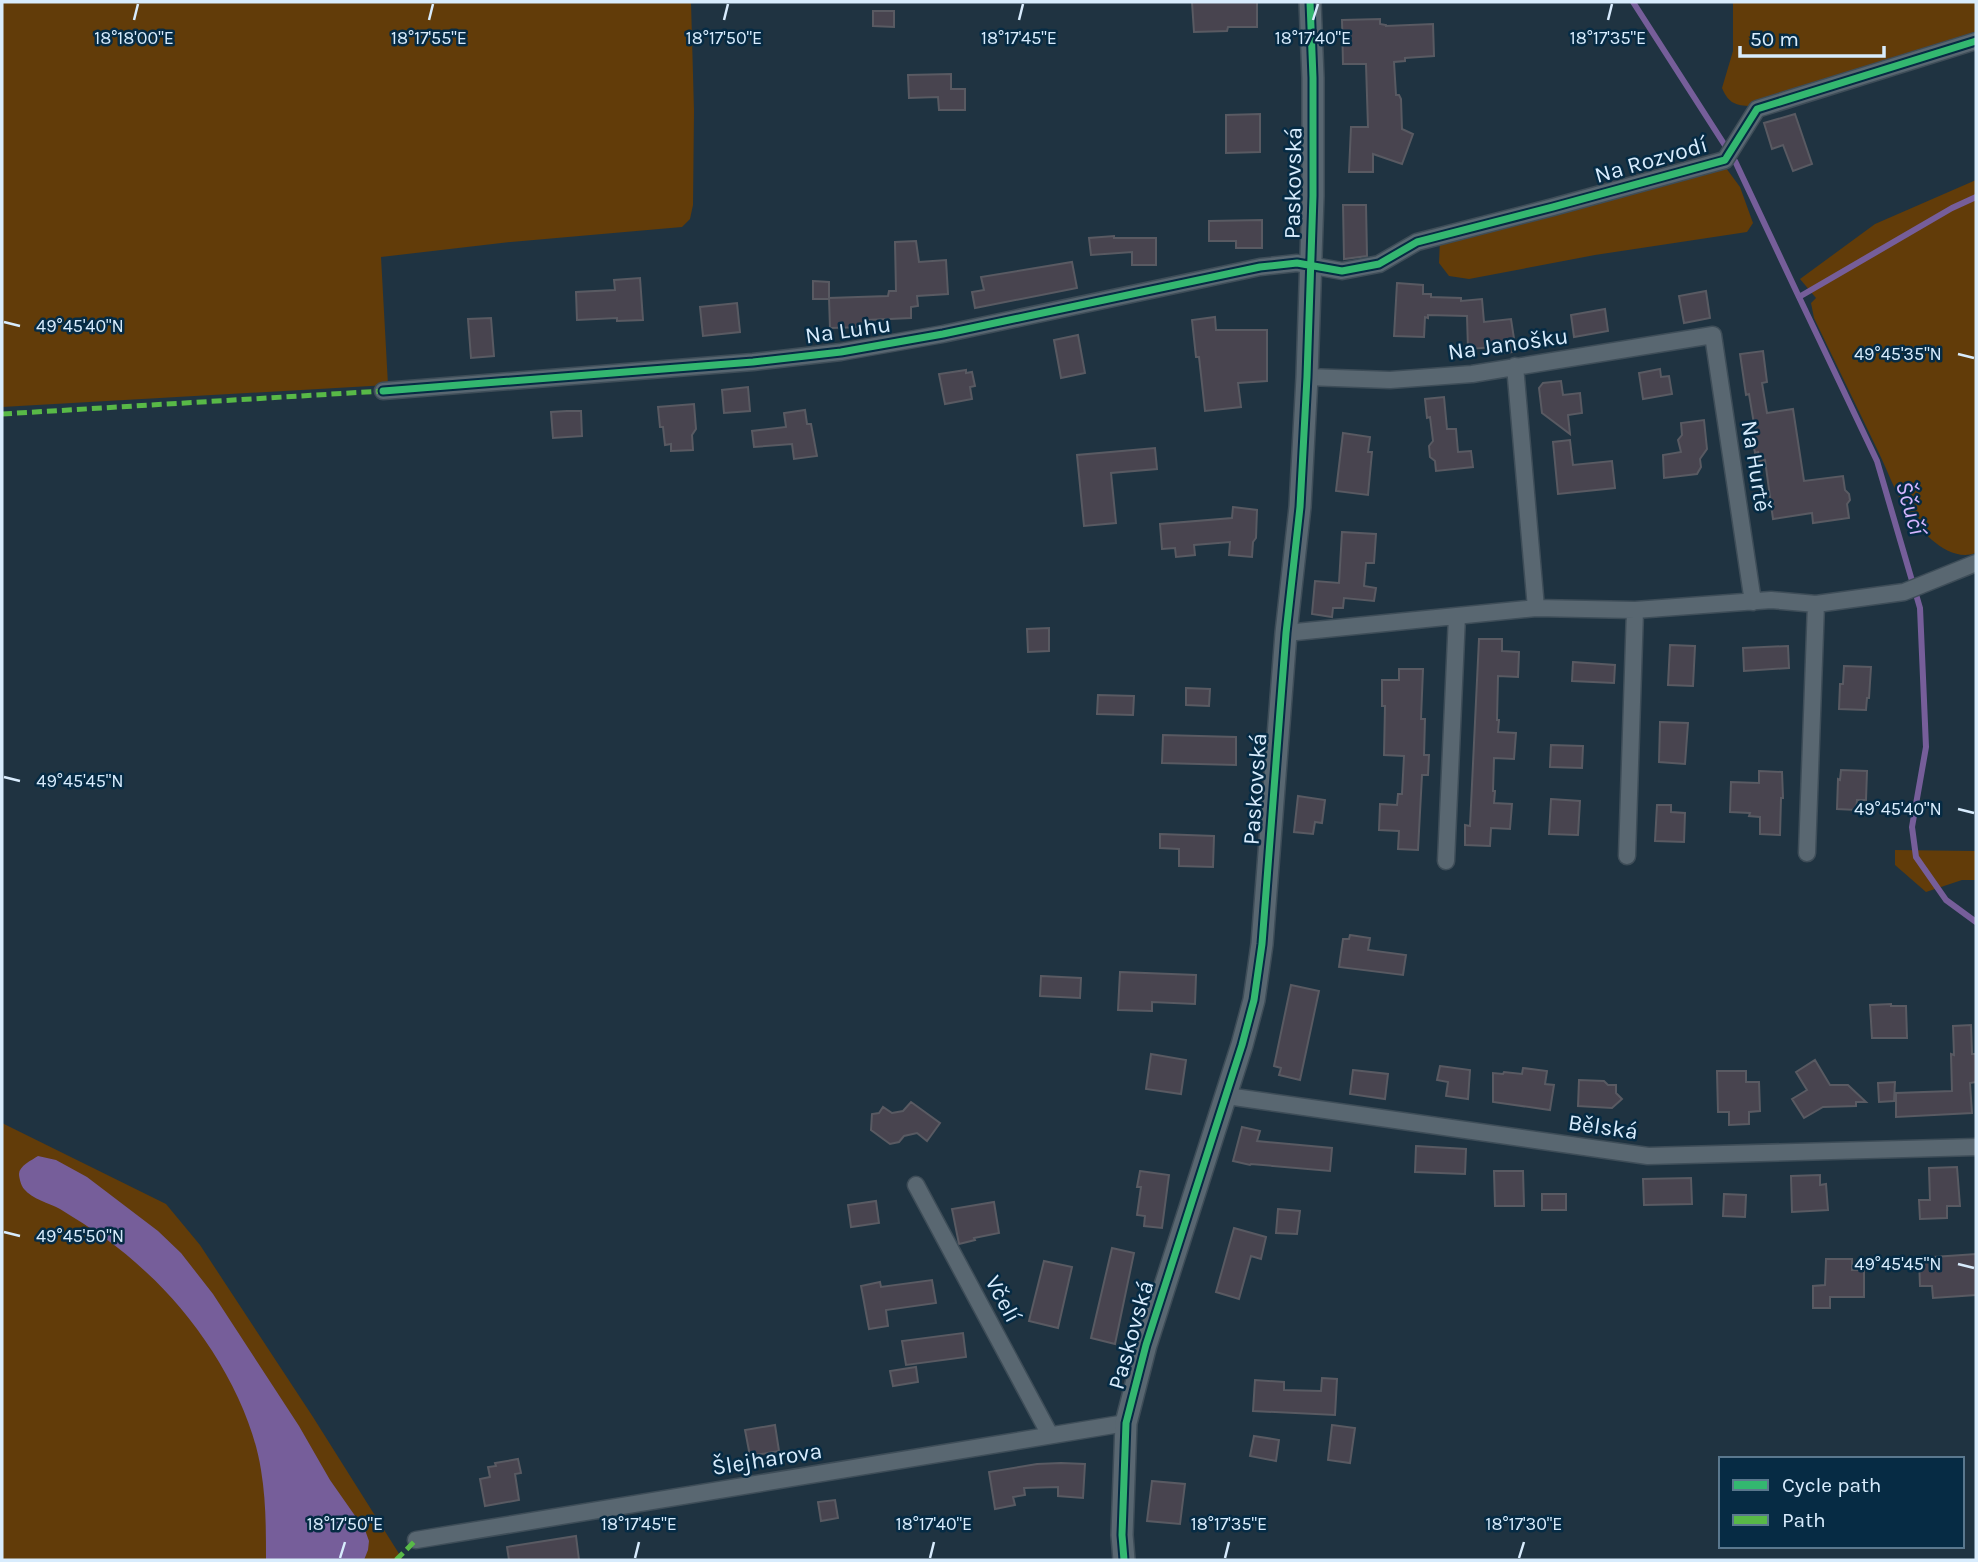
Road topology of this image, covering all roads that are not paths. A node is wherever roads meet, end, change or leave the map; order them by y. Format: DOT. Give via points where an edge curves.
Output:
graph roads {
  1 [pos="1310,2"];
  2 [pos="1976,41"];
  3 [pos="1311,266"];
  4 [pos="1713,335"];
  5 [pos="1516,366"];
  6 [pos="1307,377"];
  7 [pos="383,391"];
  8 [pos="1976,563"];
  9 [pos="1753,602"];
  10 [pos="1816,604"];
  11 [pos="1536,608"];
  12 [pos="1635,610"];
  13 [pos="1457,616"];
  14 [pos="1286,633"];
  15 [pos="1807,853"];
  16 [pos="1628,856"];
  17 [pos="1446,861"];
  18 [pos="1227,1096"];
  19 [pos="1976,1146"];
  20 [pos="916,1185"];
  21 [pos="1126,1423"];
  22 [pos="1050,1435"];
  23 [pos="416,1540"];
  24 [pos="1124,1560"];
  1 -- 3 [label="street, Paskovská"];
  2 -- 3 [label="street, Na Rozvodí" via="1757,109 1725,160 1417,242 1379,264 1342,271"];
  3 -- 6 [label="street, Paskovská"];
  3 -- 7 [label="street, Na Luhu" via="1297,262 1260,267 841,352"];
  4 -- 5 [label="street, Na Janošku"];
  4 -- 9 [label="street, Na Hurtě"];
  5 -- 6 [label="street, Na Janošku" via="1390,380"];
  5 -- 11 [label="street"];
  6 -- 14 [label="street, Paskovská" via="1300,507"];
  8 -- 10 [label="street" via="1903,592"];
  9 -- 10 [label="street"];
  9 -- 12 [label="street"];
  10 -- 15 [label="street"];
  11 -- 12 [label="street"];
  11 -- 13 [label="street"];
  12 -- 16 [label="street"];
  13 -- 14 [label="street"];
  13 -- 17 [label="street"];
  14 -- 18 [label="street, Paskovská" via="1262,944 1254,1000"];
  18 -- 19 [label="street, Bělská" via="1648,1156"];
  18 -- 21 [label="street, Paskovská" via="1146,1345"];
  20 -- 22 [label="street, Včelí"];
  21 -- 22 [label="street, Šlejharova"];
  21 -- 24 [label="street, Paskovská"];
  22 -- 23 [label="street, Šlejharova"];
}
